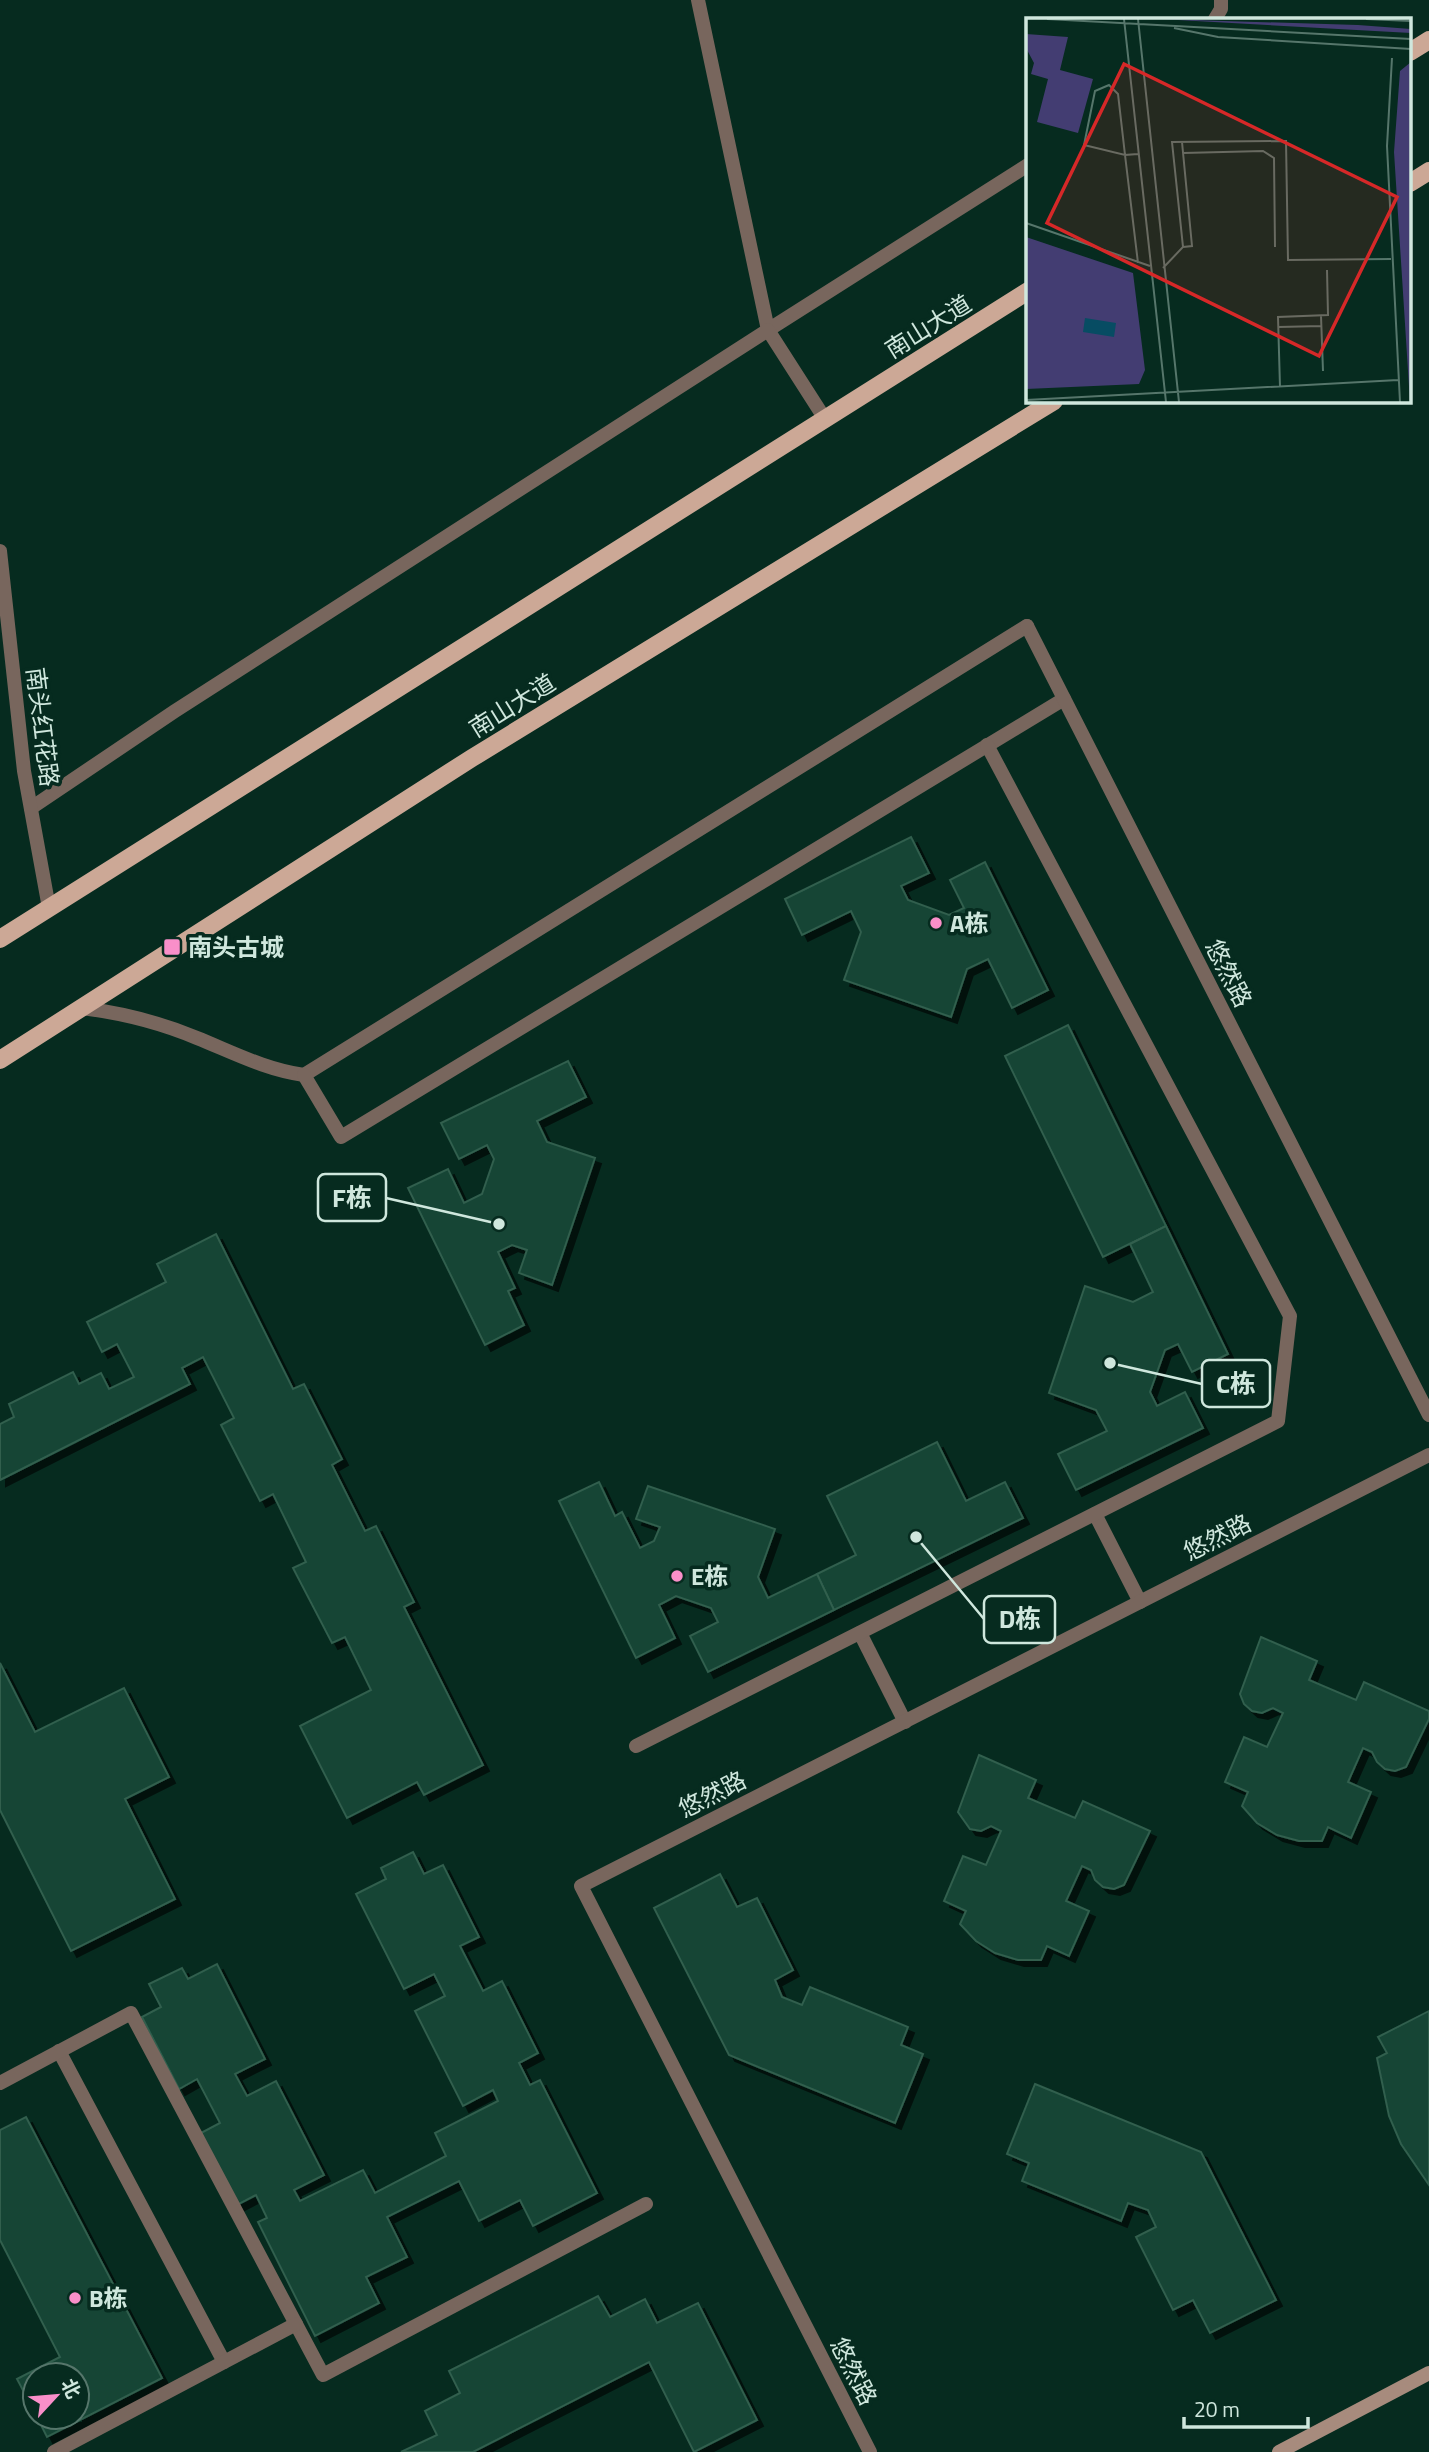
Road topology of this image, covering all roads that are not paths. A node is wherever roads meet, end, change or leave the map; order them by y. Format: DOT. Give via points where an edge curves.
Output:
graph roads {
  1 [pos="698,0"];
  2 [pos="1221,0"];
  3 [pos="1216,18"];
  4 [pos="1429,40"];
  5 [pos="1412,51"];
  6 [pos="1026,166"];
  7 [pos="1429,171"];
  8 [pos="1412,182"];
  9 [pos="1026,292"];
  10 [pos="768,330"];
  11 [pos="1052,402"];
  12 [pos="825,419"];
  13 [pos="0,551"];
  14 [pos="1064,699"];
  15 [pos="987,745"];
  16 [pos="31,808"];
  17 [pos="49,908"];
  18 [pos="0,939"];
  19 [pos="82,1008"];
  20 [pos="0,1060"];
  21 [pos="304,1075"];
  22 [pos="1429,1415"];
  23 [pos="1429,1455"];
  24 [pos="1095,1514"];
  25 [pos="1140,1602"];
  26 [pos="860,1633"];
  27 [pos="905,1722"];
  28 [pos="636,1746"];
  29 [pos="59,2051"];
  30 [pos="0,2083"];
  31 [pos="646,2204"];
  32 [pos="296,2324"];
  33 [pos="224,2362"];
  34 [pos="1429,2373"];
  35 [pos="54,2452"];
  36 [pos="870,2452"];
  37 [pos="1279,2452"];
  1 -- 10 [label="street"];
  2 -- 3 [label="street"];
  4 -- 5 [label="main road"];
  6 -- 10 [label="street"];
  7 -- 8 [label="main road"];
  9 -- 12 [label="main road, 南山大道"];
  10 -- 12 [label="street"];
  10 -- 16 [label="street"];
  11 -- 19 [label="main road, 南山大道" via="484,751"];
  12 -- 17 [label="main road, 南山大道"];
  13 -- 16 [label="street, 南头红花路"];
  14 -- 15 [label="street"];
  14 -- 21 [label="street, 悠然路" via="1027,626"];
  14 -- 22 [label="street, 悠然路"];
  15 -- 21 [label="street" via="341,1138"];
  15 -- 24 [label="street" via="1290,1317 1278,1421"];
  16 -- 17 [label="street, 南头红花路"];
  17 -- 18 [label="main road, 南山大道"];
  19 -- 20 [label="main road, 南山大道"];
  19 -- 21 [label="street" via="126,1013 277,1071"];
  23 -- 25 [label="street, 悠然路"];
  24 -- 25 [label="street"];
  24 -- 26 [label="street"];
  25 -- 27 [label="street, 悠然路"];
  26 -- 27 [label="street"];
  26 -- 28 [label="street"];
  27 -- 36 [label="street, 悠然路" via="581,1886"];
  29 -- 30 [label="street"];
  29 -- 32 [label="street" via="131,2013"];
  29 -- 33 [label="street"];
  31 -- 32 [label="street" via="323,2375"];
  32 -- 33 [label="street"];
  33 -- 35 [label="street"];
  34 -- 37 [label="street"];
}
